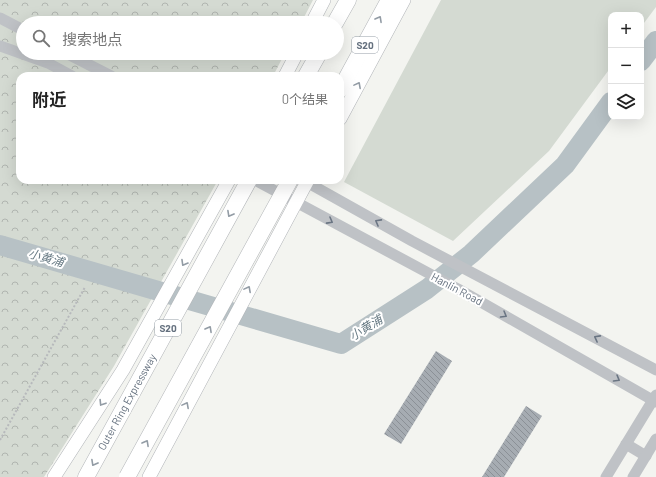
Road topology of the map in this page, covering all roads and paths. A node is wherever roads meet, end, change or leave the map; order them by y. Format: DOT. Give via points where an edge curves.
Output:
graph roads {
  1 [pos="324,0"];
  2 [pos="348,0"];
  3 [pos="389,0"];
  4 [pos="404,0"];
  5 [pos="316,16"];
  6 [pos="339,16"];
  7 [pos="0,18"];
  8 [pos="16,26"];
  9 [pos="0,46"];
  10 [pos="16,52"];
  11 [pos="40,60"];
  12 [pos="80,60"];
  13 [pos="293,60"];
  14 [pos="315,60"];
  15 [pos="65,72"];
  16 [pos="103,72"];
  17 [pos="287,72"];
  18 [pos="308,72"];
  19 [pos="344,83"];
  20 [pos="344,112"];
  21 [pos="227,184"];
  22 [pos="247,184"];
  23 [pos="262,184"];
  24 [pos="288,184"];
  25 [pos="305,184"];
  26 [pos="311,184"];
  27 [pos="296,202"];
  28 [pos="85,287"];
  29 [pos="656,370"];
  30 [pos="655,399"];
  31 [pos="656,439"];
  32 [pos="0,440"];
  33 [pos="626,444"];
  34 [pos="646,456"];
  35 [pos="54,477"];
  36 [pos="86,477"];
  37 [pos="127,477"];
  38 [pos="149,477"];
  39 [pos="606,477"];
  40 [pos="633,477"];
  1 -- 5 [label="main road"];
  2 -- 6 [label="highway"];
  19 -- 3 [label="highway, S20, one-way"];
  20 -- 4 [label="main road, one-way"];
  7 -- 8 [label="street"];
  9 -- 10 [label="street"];
  11 -- 15 [label="street"];
  12 -- 16 [label="street"];
  13 -- 17 [label="main road"];
  14 -- 18 [label="highway"];
  21 -- 35 [label="main road, one-way" via="123,370"];
  22 -- 36 [label="highway, Outer Ring Expressway / S20, one-way"];
  23 -- 27 [label="street, Hanlin Road"];
  37 -- 24 [label="highway, one-way, bridge"];
  25 -- 27 [label="main road"];
  29 -- 26 [label="street, Hanlin Road, one-way" via="412,241"];
  27 -- 30 [label="street, Hanlin Road, one-way"];
  38 -- 27 [label="main road, one-way"];
  28 -- 32 [label="path"];
  30 -- 33 [label="street"];
  31 -- 34 [label="street"];
  33 -- 34 [label="street"];
  33 -- 39 [label="street"];
  34 -- 40 [label="street"];
}
